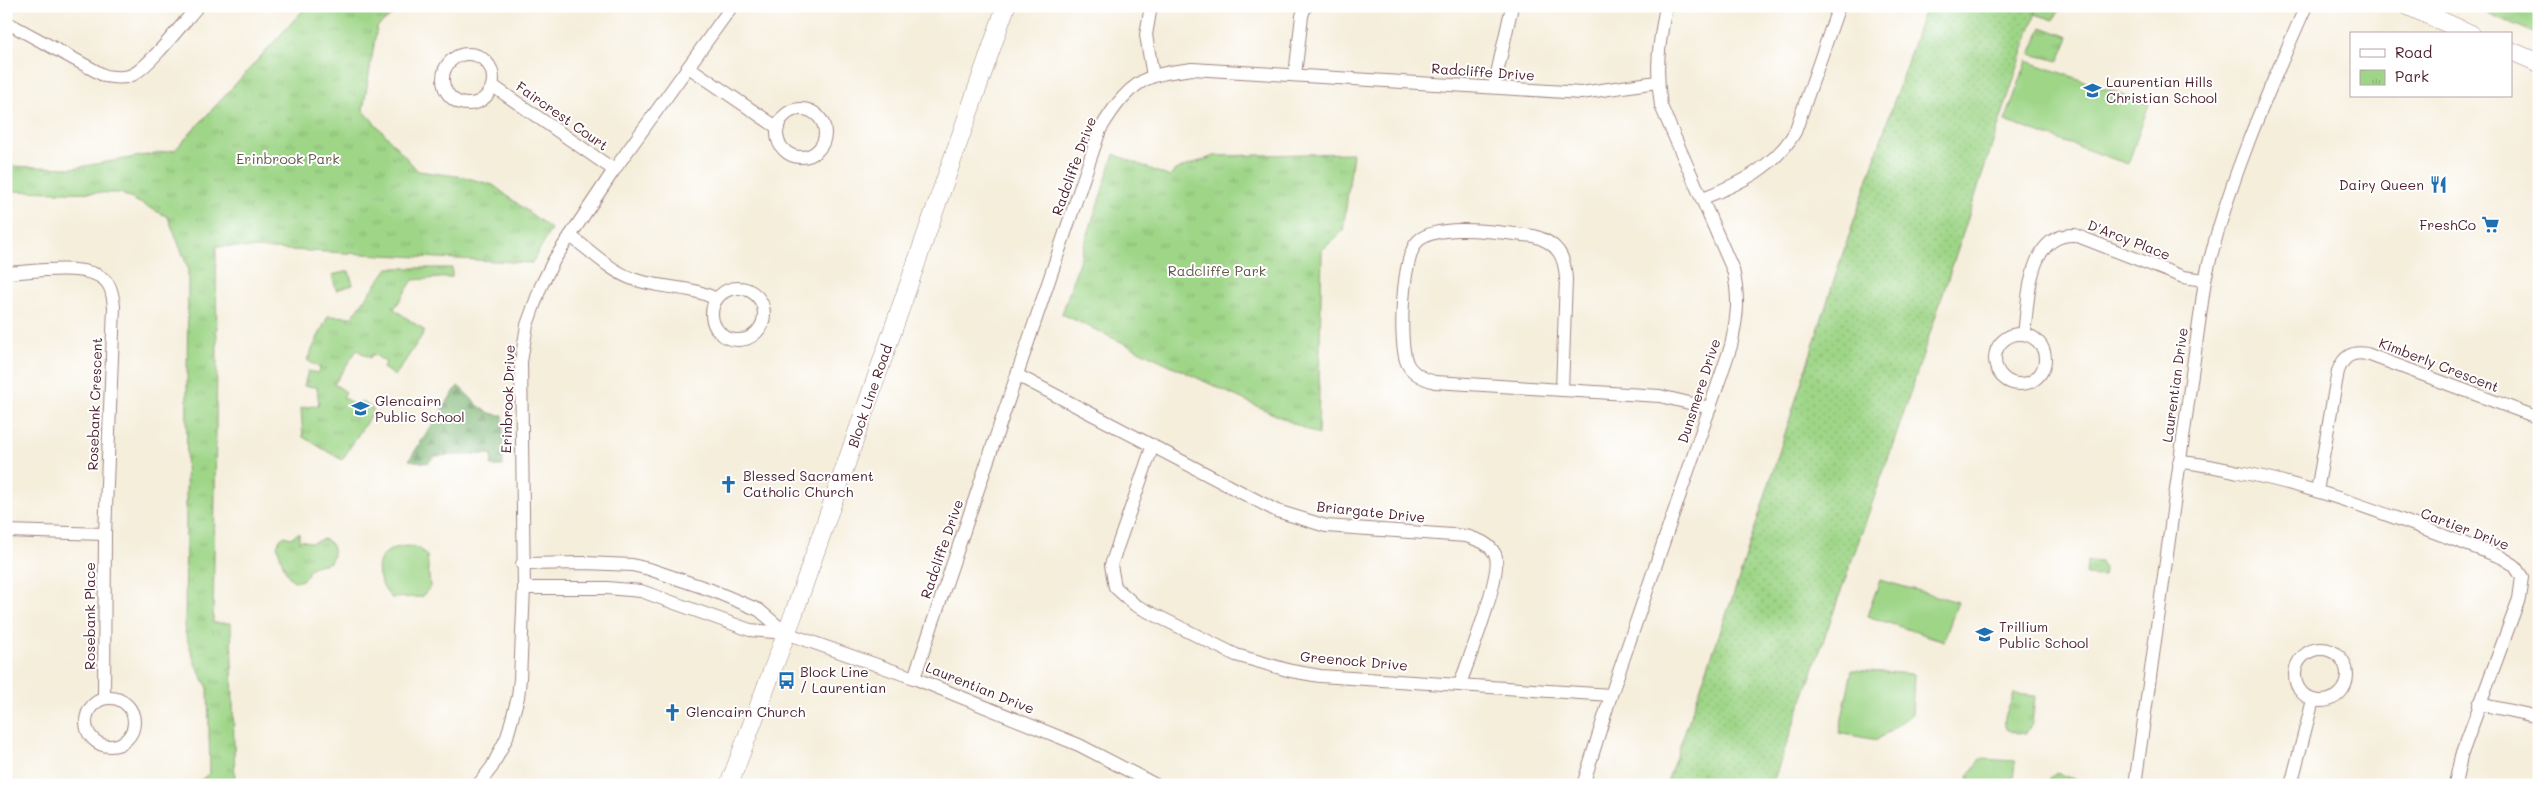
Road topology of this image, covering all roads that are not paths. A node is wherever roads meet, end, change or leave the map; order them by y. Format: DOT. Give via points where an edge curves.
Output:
graph roads {
  1 [pos="198,6"];
  2 [pos="732,6"];
  3 [pos="1006,6"];
  4 [pos="1151,6"];
  5 [pos="1305,6"];
  6 [pos="1512,6"];
  7 [pos="1666,6"];
  8 [pos="1839,6"];
  9 [pos="2306,6"];
  10 [pos="2408,6"];
  11 [pos="6,22"];
  12 [pos="2466,32"];
  13 [pos="2512,51"];
  14 [pos="2539,63"];
  15 [pos="690,68"];
  16 [pos="1295,75"];
  17 [pos="1153,76"];
  18 [pos="1657,82"];
  19 [pos="493,86"];
  20 [pos="1494,88"];
  21 [pos="778,128"];
  22 [pos="614,170"];
  23 [pos="1703,198"];
  24 [pos="570,236"];
  25 [pos="6,273"];
  26 [pos="2205,280"];
  27 [pos="716,299"];
  28 [pos="2024,334"];
  29 [pos="1017,374"];
  30 [pos="1562,390"];
  31 [pos="1710,408"];
  32 [pos="2539,418"];
  33 [pos="1153,445"];
  34 [pos="2179,462"];
  35 [pos="2317,491"];
  36 [pos="6,531"];
  37 [pos="105,534"];
  38 [pos="522,564"];
  39 [pos="524,588"];
  40 [pos="786,632"];
  41 [pos="914,678"];
  42 [pos="1460,684"];
  43 [pos="1611,695"];
  44 [pos="104,698"];
  45 [pos="2313,700"];
  46 [pos="2479,704"];
  47 [pos="2539,717"];
  48 [pos="478,785"];
  49 [pos="730,785"];
  50 [pos="1156,785"];
  51 [pos="1583,785"];
  52 [pos="2135,785"];
  53 [pos="2291,785"];
  54 [pos="2455,785"];
  1 -- 11 [label="street" via="146,64 133,74 120,78 105,76"];
  2 -- 15 [label="street, Erinbrook Drive"];
  3 -- 40 [label="street, Block Line Road"];
  4 -- 17 [label="street" via="1146,34"];
  5 -- 16 [label="street"];
  6 -- 20 [label="street"];
  7 -- 18 [label="street, Dunsmere Drive" via="1657,56"];
  8 -- 23 [label="street" via="1795,132 1786,148 1747,178"];
  9 -- 26 [label="street, Laurentian Drive" via="2241,156 2217,228"];
  10 -- 12 [label="street"];
  13 -- 14 [label="street"];
  15 -- 21 [label="street"];
  15 -- 22 [label="street, Erinbrook Drive"];
  16 -- 17 [label="street, Radcliffe Drive" via="1192,69"];
  16 -- 20 [label="street, Radcliffe Drive"];
  17 -- 29 [label="street, Radcliffe Drive" via="1127,92 1100,130"];
  18 -- 20 [label="street, Radcliffe Drive" via="1581,93"];
  18 -- 23 [label="street, Dunsmere Drive" via="1661,106"];
  19 -- 19 [label="street" via="491,69 478,56 461,54 453,58 443,72 445,92 459,104 475,104 483,100"];
  19 -- 22 [label="street, Faircrest Court"];
  22 -- 24 [label="street, Erinbrook Drive"];
  23 -- 31 [label="street, Dunsmere Drive" via="1733,270 1738,294 1731,346"];
  24 -- 27 [label="street" via="613,269 629,277 648,284 704,293"];
  24 -- 38 [label="street, Erinbrook Drive" via="541,286 527,325 521,362"];
  25 -- 37 [label="street, Rosebank Crescent" via="92,272 108,284 112,294"];
  26 -- 28 [label="street, D'Arcy Place" via="2183,276 2075,235 2065,235 2053,240 2038,259 2033,272"];
  26 -- 34 [label="street, Laurentian Drive"];
  27 -- 27 [label="street" via="713,322 725,336 735,340 748,338 759,328 763,311 756,296 749,291 734,288"];
  28 -- 28 [label="street" via="2007,337 1997,348 1995,356 2001,374 2014,383 2032,381 2044,367 2046,358 2037,340"];
  29 -- 33 [label="street, Briargate Drive"];
  29 -- 41 [label="street, Radcliffe Drive"];
  30 -- 30 [label="street" via="1435,382 1410,368 1402,338 1405,282 1414,247 1419,240 1457,230 1534,236 1557,247 1565,265 1566,279"];
  30 -- 31 [label="street" via="1660,396"];
  31 -- 43 [label="street, Dunsmere Drive"];
  32 -- 35 [label="street, Kimberly Crescent" via="2357,352 2348,355 2338,371"];
  33 -- 42 [label="street, Briargate Drive" via="1277,511 1299,519 1326,526 1466,536 1484,542 1495,555 1497,575"];
  33 -- 42 [label="street, Greenock Drive" via="1111,565 1115,588 1123,597 1236,655 1272,666 1320,676"];
  34 -- 35 [label="street, Cartier Drive" via="2268,477"];
  34 -- 52 [label="street, Laurentian Drive"];
  35 -- 46 [label="street, Cartier Drive" via="2500,557 2514,566 2522,578 2519,599"];
  36 -- 37 [label="street"];
  37 -- 44 [label="street, Rosebank Place"];
  38 -- 39 [label="street, Erinbrook Drive"];
  38 -- 40 [label="street, Laurentian Drive" via="632,565 649,569 759,610"];
  39 -- 40 [label="street, Laurentian Drive" via="641,591 750,630"];
  39 -- 48 [label="street, Erinbrook Drive" via="518,697 507,737 492,767"];
  40 -- 41 [label="street, Laurentian Drive"];
  40 -- 49 [label="street, Block Line Road"];
  41 -- 50 [label="street, Laurentian Drive" via="1079,745"];
  42 -- 43 [label="street, Greenock Drive"];
  43 -- 51 [label="street, Dunsmere Drive"];
  45 -- 45 [label="street" via="2331,699 2342,691 2345,684 2346,667 2331,651 2320,649 2308,653 2296,667 2300,691"];
  45 -- 53 [label="street"];
  46 -- 47 [label="street"];
  46 -- 54 [label="street, Cartier Drive"];
}
